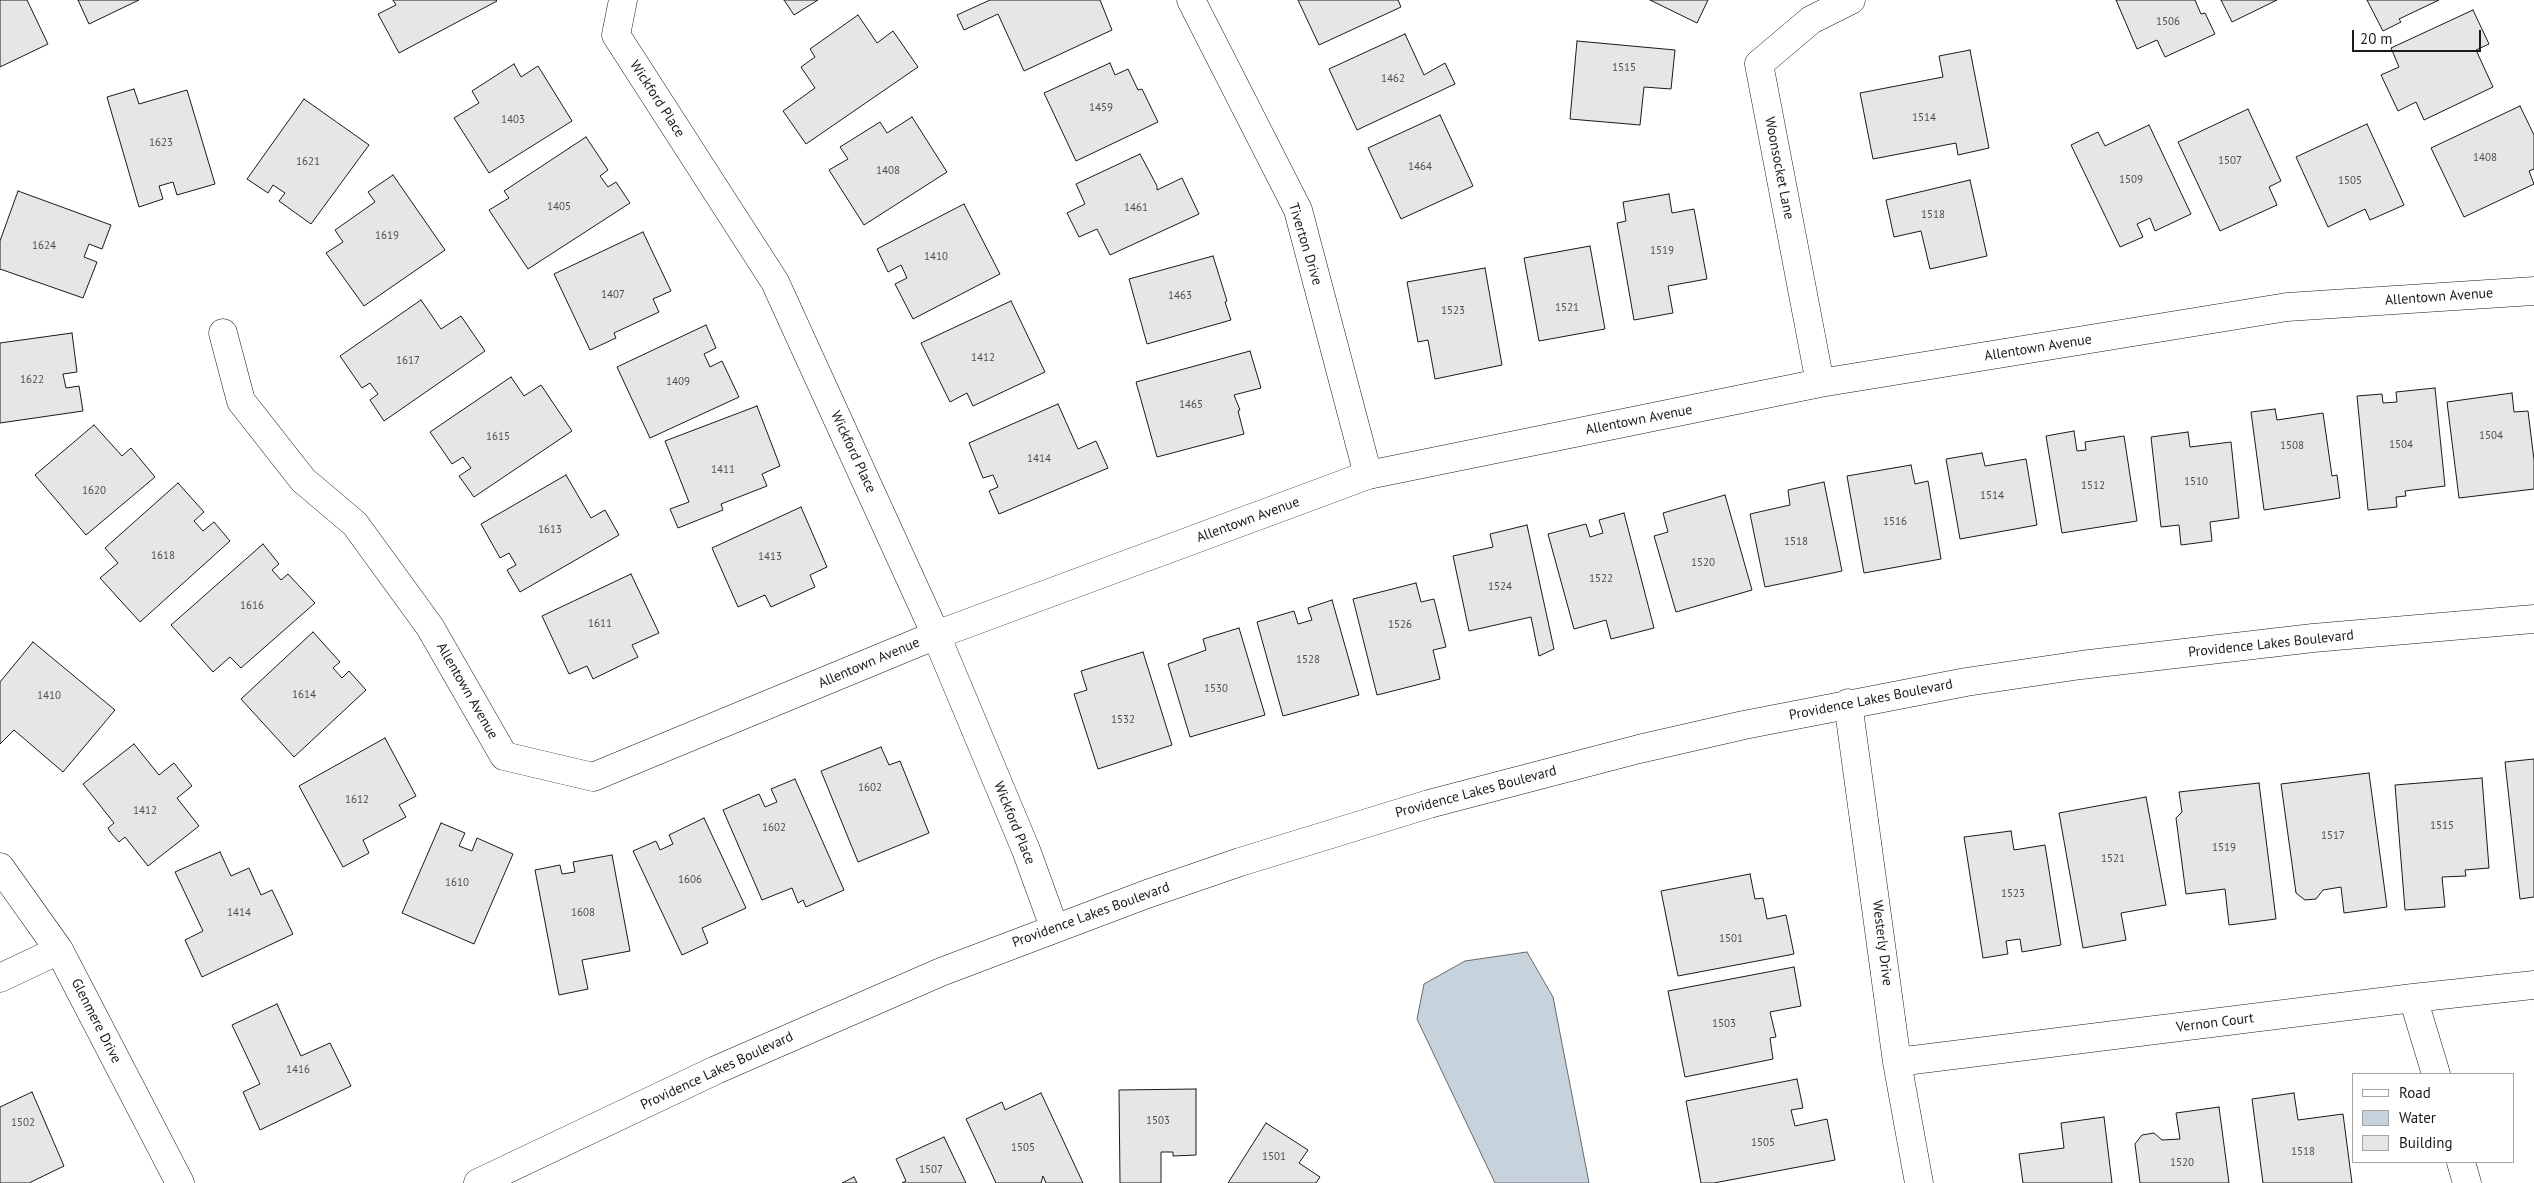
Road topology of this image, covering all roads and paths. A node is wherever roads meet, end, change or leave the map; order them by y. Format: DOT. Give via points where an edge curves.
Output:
graph roads {
  1 [pos="623,0"];
  2 [pos="1191,0"];
  3 [pos="1851,0"];
  4 [pos="2534,291"];
  5 [pos="223,333"];
  6 [pos="1820,383"];
  7 [pos="1368,475"];
  8 [pos="2534,619"];
  9 [pos="936,635"];
  10 [pos="1848,703"];
  11 [pos="0,867"];
  12 [pos="1054,927"];
  13 [pos="59,950"];
  14 [pos="0,978"];
  15 [pos="2534,985"];
  16 [pos="2413,998"];
  17 [pos="1897,1062"];
  18 [pos="2436,1073"];
  19 [pos="2461,1163"];
  20 [pos="180,1183"];
  21 [pos="478,1183"];
  22 [pos="1919,1183"];
  23 [pos="2468,1183"];
  1 -- 9 [label="street, Wickford Place" via="616,35 775,282"];
  2 -- 7 [label="street, Tiverton Drive" via="1298,210"];
  3 -- 6 [label="street, Woonsocket Lane" via="1811,20 1759,64"];
  4 -- 6 [label="street, Allentown Avenue" via="2287,307"];
  5 -- 9 [label="street, Allentown Avenue" via="242,401 303,480 356,524 430,627 504,756 593,777"];
  6 -- 7 [label="street, Allentown Avenue"];
  7 -- 9 [label="street, Allentown Avenue"];
  8 -- 10 [label="street, Providence Lakes Boulevard" via="2313,638 2081,665"];
  9 -- 12 [label="street, Wickford Place" via="1026,850"];
  10 -- 12 [label="street, Providence Lakes Boulevard" via="1639,749 1429,804 1240,862"];
  10 -- 17 [label="street, Westerly Drive"];
  11 -- 13 [label="street, Glenmere Drive"];
  12 -- 21 [label="street, Providence Lakes Boulevard" via="803,1031"];
  13 -- 14 [label="street"];
  13 -- 20 [label="street, Glenmere Drive"];
  15 -- 16 [label="street, Vernon Court"];
  16 -- 17 [label="street, Vernon Court"];
  16 -- 18 [label="street"];
  17 -- 22 [label="street, Westerly Drive"];
  19 -- 23 [label="street"];
}
